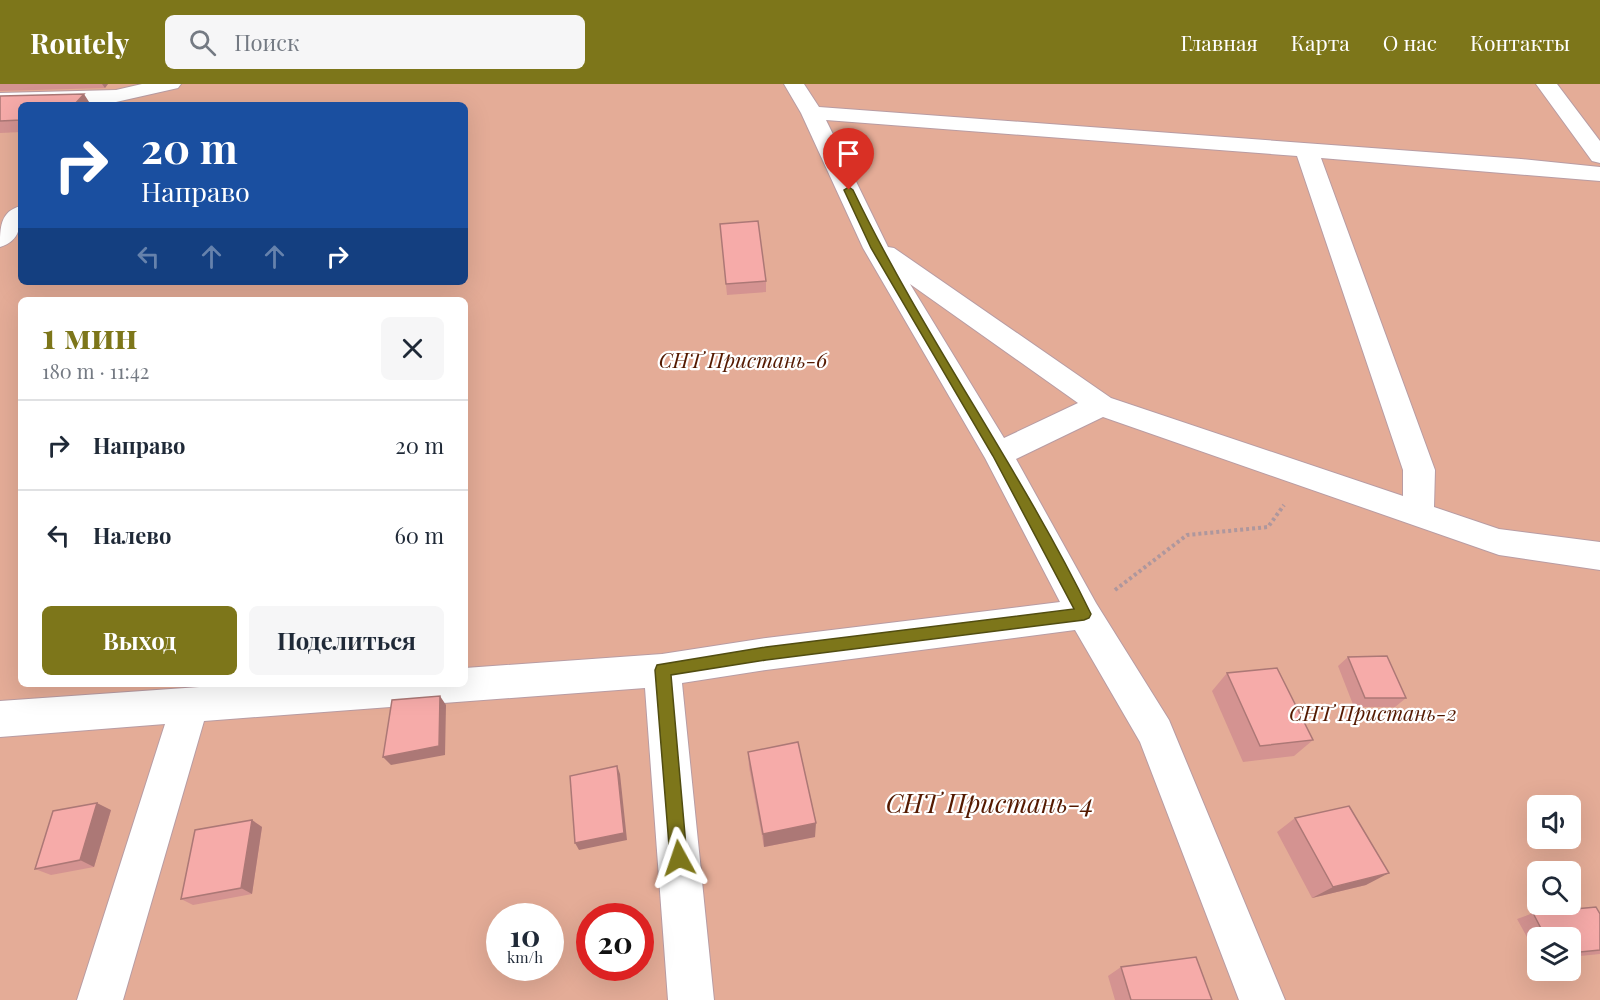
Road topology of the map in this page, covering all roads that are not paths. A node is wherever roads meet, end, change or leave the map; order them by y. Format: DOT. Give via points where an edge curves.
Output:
graph roads {
  1 [pos="171,84"];
  2 [pos="794,84"];
  3 [pos="1546,84"];
  4 [pos="49,90"];
  5 [pos="0,99"];
  6 [pos="113,100"];
  7 [pos="812,113"];
  8 [pos="1307,151"];
  9 [pos="1600,156"];
  10 [pos="1600,174"];
  11 [pos="18,217"];
  12 [pos="0,239"];
  13 [pos="876,248"];
  14 [pos="1101,405"];
  15 [pos="998,454"];
  16 [pos="1418,514"];
  17 [pos="1600,556"];
  18 [pos="1084,614"];
  19 [pos="663,670"];
  20 [pos="468,684"];
  21 [pos="433,687"];
  22 [pos="190,705"];
  23 [pos="0,719"];
  24 [pos="100,1000"];
  25 [pos="691,1000"];
  26 [pos="1262,1000"];
  1 -- 6 [label="street"];
  2 -- 7 [label="street"];
  3 -- 9 [label="street"];
  4 -- 5 [label="street"];
  4 -- 6 [label="street"];
  7 -- 8 [label="street"];
  7 -- 13 [label="street"];
  8 -- 10 [label="street"];
  8 -- 16 [label="street" via="1419,470"];
  11 -- 12 [label="street"];
  13 -- 14 [label="street"];
  13 -- 15 [label="street"];
  14 -- 15 [label="street"];
  14 -- 16 [label="street"];
  15 -- 18 [label="street"];
  16 -- 17 [label="street" via="1498,542"];
  18 -- 19 [label="street"];
  18 -- 26 [label="street" via="1156,732"];
  19 -- 20 [label="street"];
  19 -- 25 [label="street"];
  21 -- 22 [label="street"];
  22 -- 23 [label="street"];
  22 -- 24 [label="street"];
}
